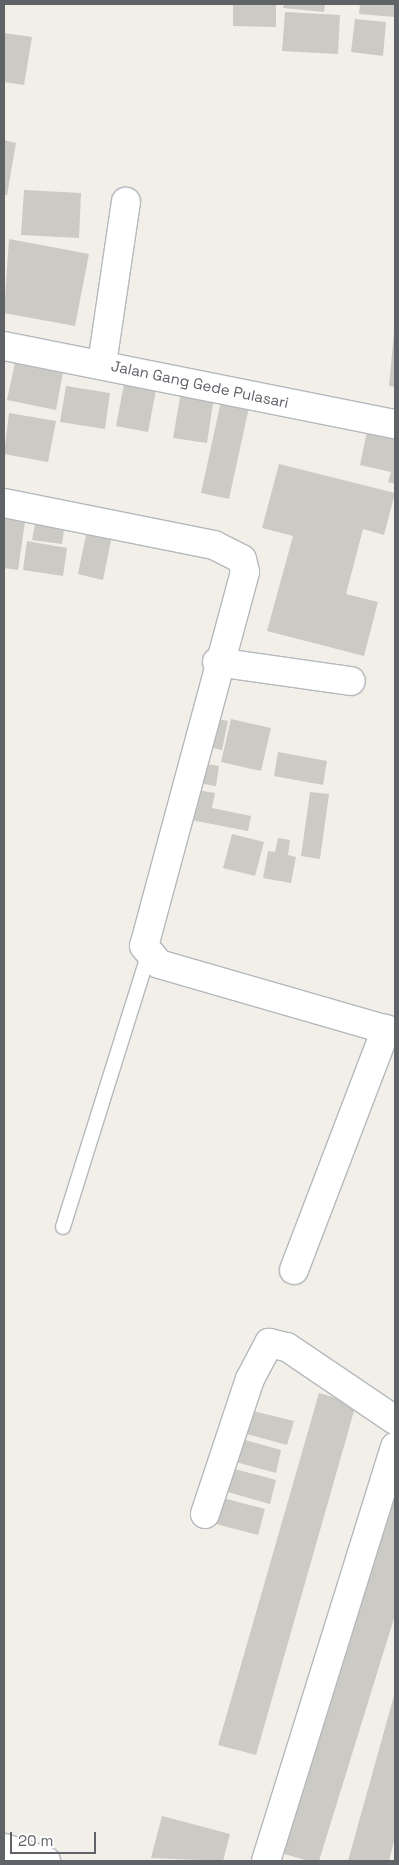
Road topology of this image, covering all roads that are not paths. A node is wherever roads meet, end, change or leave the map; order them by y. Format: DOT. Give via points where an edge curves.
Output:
graph roads {
  1 [pos="126,202"];
  2 [pos="4,346"];
  3 [pos="102,364"];
  4 [pos="395,424"];
  5 [pos="4,503"];
  6 [pos="217,662"];
  7 [pos="351,681"];
  8 [pos="148,955"];
  9 [pos="391,1031"];
  10 [pos="63,1227"];
  11 [pos="294,1270"];
  12 [pos="395,1420"];
  13 [pos="395,1447"];
  14 [pos="205,1514"];
  15 [pos="4,1848"];
  16 [pos="46,1861"];
  17 [pos="266,1861"];
  1 -- 3 [label="street"];
  2 -- 3 [label="street, Jalan Gang Gede Pulasari"];
  3 -- 4 [label="street, Jalan Gang Gede Pulasari"];
  5 -- 6 [label="street" via="214,545 242,559 244,572"];
  6 -- 7 [label="street"];
  6 -- 8 [label="street" via="144,946"];
  8 -- 9 [label="street" via="159,964"];
  8 -- 10 [label="lane"];
  9 -- 11 [label="street"];
  12 -- 14 [label="street" via="287,1347 269,1343 250,1379"];
  13 -- 17 [label="street"];
  15 -- 16 [label="street"];
}
